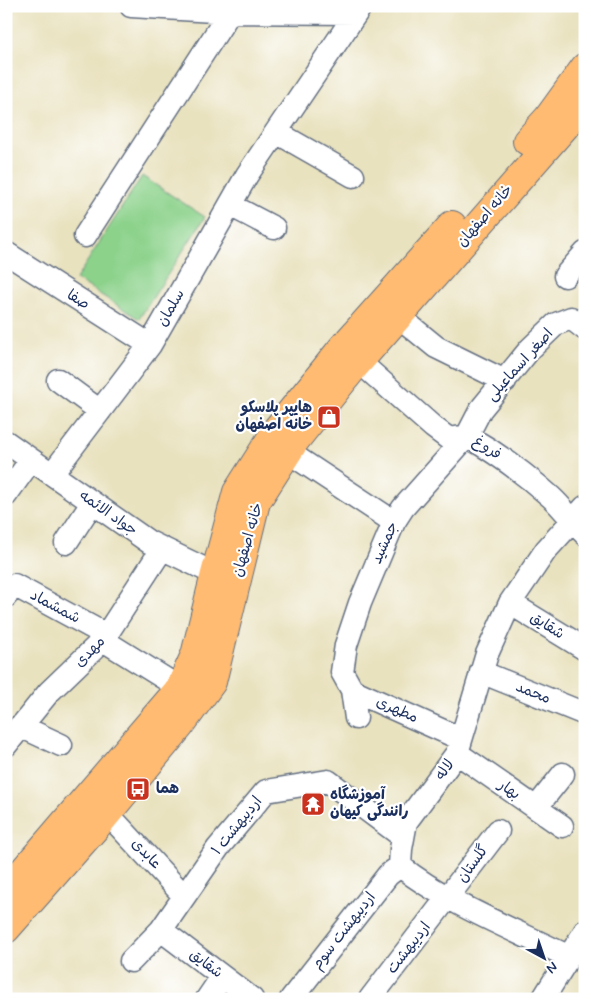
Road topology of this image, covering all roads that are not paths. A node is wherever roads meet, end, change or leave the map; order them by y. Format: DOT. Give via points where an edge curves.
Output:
graph roads {
  1 [pos="131,6"];
  2 [pos="358,10"];
  3 [pos="230,12"];
  4 [pos="585,68"];
  5 [pos="585,99"];
  6 [pos="276,132"];
  7 [pos="353,176"];
  8 [pos="230,205"];
  9 [pos="274,228"];
  10 [pos="85,236"];
  11 [pos="585,253"];
  12 [pos="10,264"];
  13 [pos="566,276"];
  14 [pos="398,316"];
  15 [pos="585,329"];
  16 [pos="150,345"];
  17 [pos="352,354"];
  18 [pos="58,380"];
  19 [pos="505,380"];
  20 [pos="100,411"];
  21 [pos="468,436"];
  22 [pos="6,442"];
  23 [pos="288,452"];
  24 [pos="31,460"];
  25 [pos="52,474"];
  26 [pos="6,495"];
  27 [pos="92,502"];
  28 [pos="580,520"];
  29 [pos="394,522"];
  30 [pos="66,543"];
  31 [pos="162,549"];
  32 [pos="215,574"];
  33 [pos="6,596"];
  34 [pos="510,603"];
  35 [pos="103,640"];
  36 [pos="585,649"];
  37 [pos="482,672"];
  38 [pos="347,681"];
  39 [pos="180,688"];
  40 [pos="585,714"];
  41 [pos="356,718"];
  42 [pos="20,726"];
  43 [pos="6,745"];
  44 [pos="62,745"];
  45 [pos="459,746"];
  46 [pos="563,774"];
  47 [pos="536,808"];
  48 [pos="107,813"];
  49 [pos="562,826"];
  50 [pos="498,831"];
  51 [pos="403,838"];
  52 [pos="400,866"];
  53 [pos="6,891"];
  54 [pos="184,896"];
  55 [pos="448,898"];
  56 [pos="6,929"];
  57 [pos="161,930"];
  58 [pos="585,931"];
  59 [pos="569,957"];
  60 [pos="131,961"];
  61 [pos="222,977"];
  62 [pos="206,999"];
  63 [pos="252,999"];
  64 [pos="291,999"];
  65 [pos="370,999"];
  66 [pos="544,999"];
  1 -- 3 [label="street"];
  2 -- 3 [label="street"];
  2 -- 6 [label="street, سلمان"];
  3 -- 10 [label="street"];
  4 -- 17 [label="main road, خانه اصفهان" via="548,118"];
  5 -- 14 [label="main road, خانه اصفهان" via="568,123"];
  6 -- 7 [label="street"];
  6 -- 8 [label="street, سلمان"];
  8 -- 9 [label="street"];
  8 -- 16 [label="street, سلمان"];
  11 -- 13 [label="street"];
  12 -- 16 [label="street, صفا"];
  14 -- 17 [label="main road, خانه اصفهان"];
  14 -- 19 [label="street" via="436,347"];
  15 -- 19 [label="street, اصغر اسماعیلی" via="571,318 556,324"];
  16 -- 20 [label="street, سلمان"];
  17 -- 21 [label="street, فروغ" via="449,439"];
  17 -- 23 [label="main road, خانه اصفهان"];
  17 -- 32 [label="main road, خانه اصفهان" via="277,429 237,492"];
  18 -- 20 [label="street"];
  19 -- 21 [label="street, اصغر اسماعیلی" via="481,409"];
  20 -- 25 [label="street, سلمان"];
  21 -- 28 [label="street, فروغ" via="496,453"];
  21 -- 29 [label="street, جمشید"];
  22 -- 24 [label="street, جواد الائمه"];
  23 -- 29 [label="street"];
  23 -- 48 [label="main road, خانه اصفهان" via="256,502 212,682 180,726"];
  24 -- 25 [label="street, جواد الائمه"];
  24 -- 26 [label="street"];
  25 -- 27 [label="street, جواد الائمه"];
  27 -- 30 [label="street"];
  27 -- 31 [label="street, جواد الائمه"];
  28 -- 34 [label="street, لاله" via="546,550"];
  29 -- 38 [label="street, جمشید" via="346,644"];
  31 -- 32 [label="street, جواد الائمه"];
  31 -- 35 [label="street, مهدی"];
  32 -- 39 [label="main road, خانه اصفهان" via="195,656"];
  33 -- 35 [label="street, شمشماد" via="14,585 95,628"];
  34 -- 36 [label="street, شقایق"];
  34 -- 37 [label="street, لاله"];
  35 -- 39 [label="street, شمشماد"];
  35 -- 42 [label="street, مهدی" via="49,692"];
  37 -- 40 [label="street, محمد"];
  37 -- 45 [label="street, لاله"];
  38 -- 41 [label="street, جمشید"];
  38 -- 45 [label="street, مطهری"];
  39 -- 53 [label="main road, خانه اصفهان"];
  42 -- 43 [label="street, مهدی"];
  42 -- 44 [label="street"];
  45 -- 47 [label="street, بهار"];
  45 -- 51 [label="street, لاله" via="406,822"];
  46 -- 47 [label="street"];
  47 -- 49 [label="street, بهار"];
  48 -- 54 [label="street, عابدی"];
  48 -- 56 [label="main road, خانه اصفهان"];
  50 -- 55 [label="street, گلستان"];
  51 -- 52 [label="street, لاله"];
  51 -- 54 [label="street, اردیبهشت ۱" via="328,781 266,791 218,848"];
  52 -- 55 [label="street"];
  52 -- 64 [label="street, اردیبهشت سوم" via="388,875"];
  54 -- 57 [label="street, اردیبهشت ۱"];
  55 -- 59 [label="street"];
  55 -- 65 [label="street, اردیبهشت"];
  57 -- 60 [label="street, اردیبهشت ۱"];
  57 -- 61 [label="street, شقایق"];
  58 -- 59 [label="street"];
  59 -- 66 [label="street"];
  61 -- 62 [label="street"];
  61 -- 63 [label="street, شقایق"];
}
